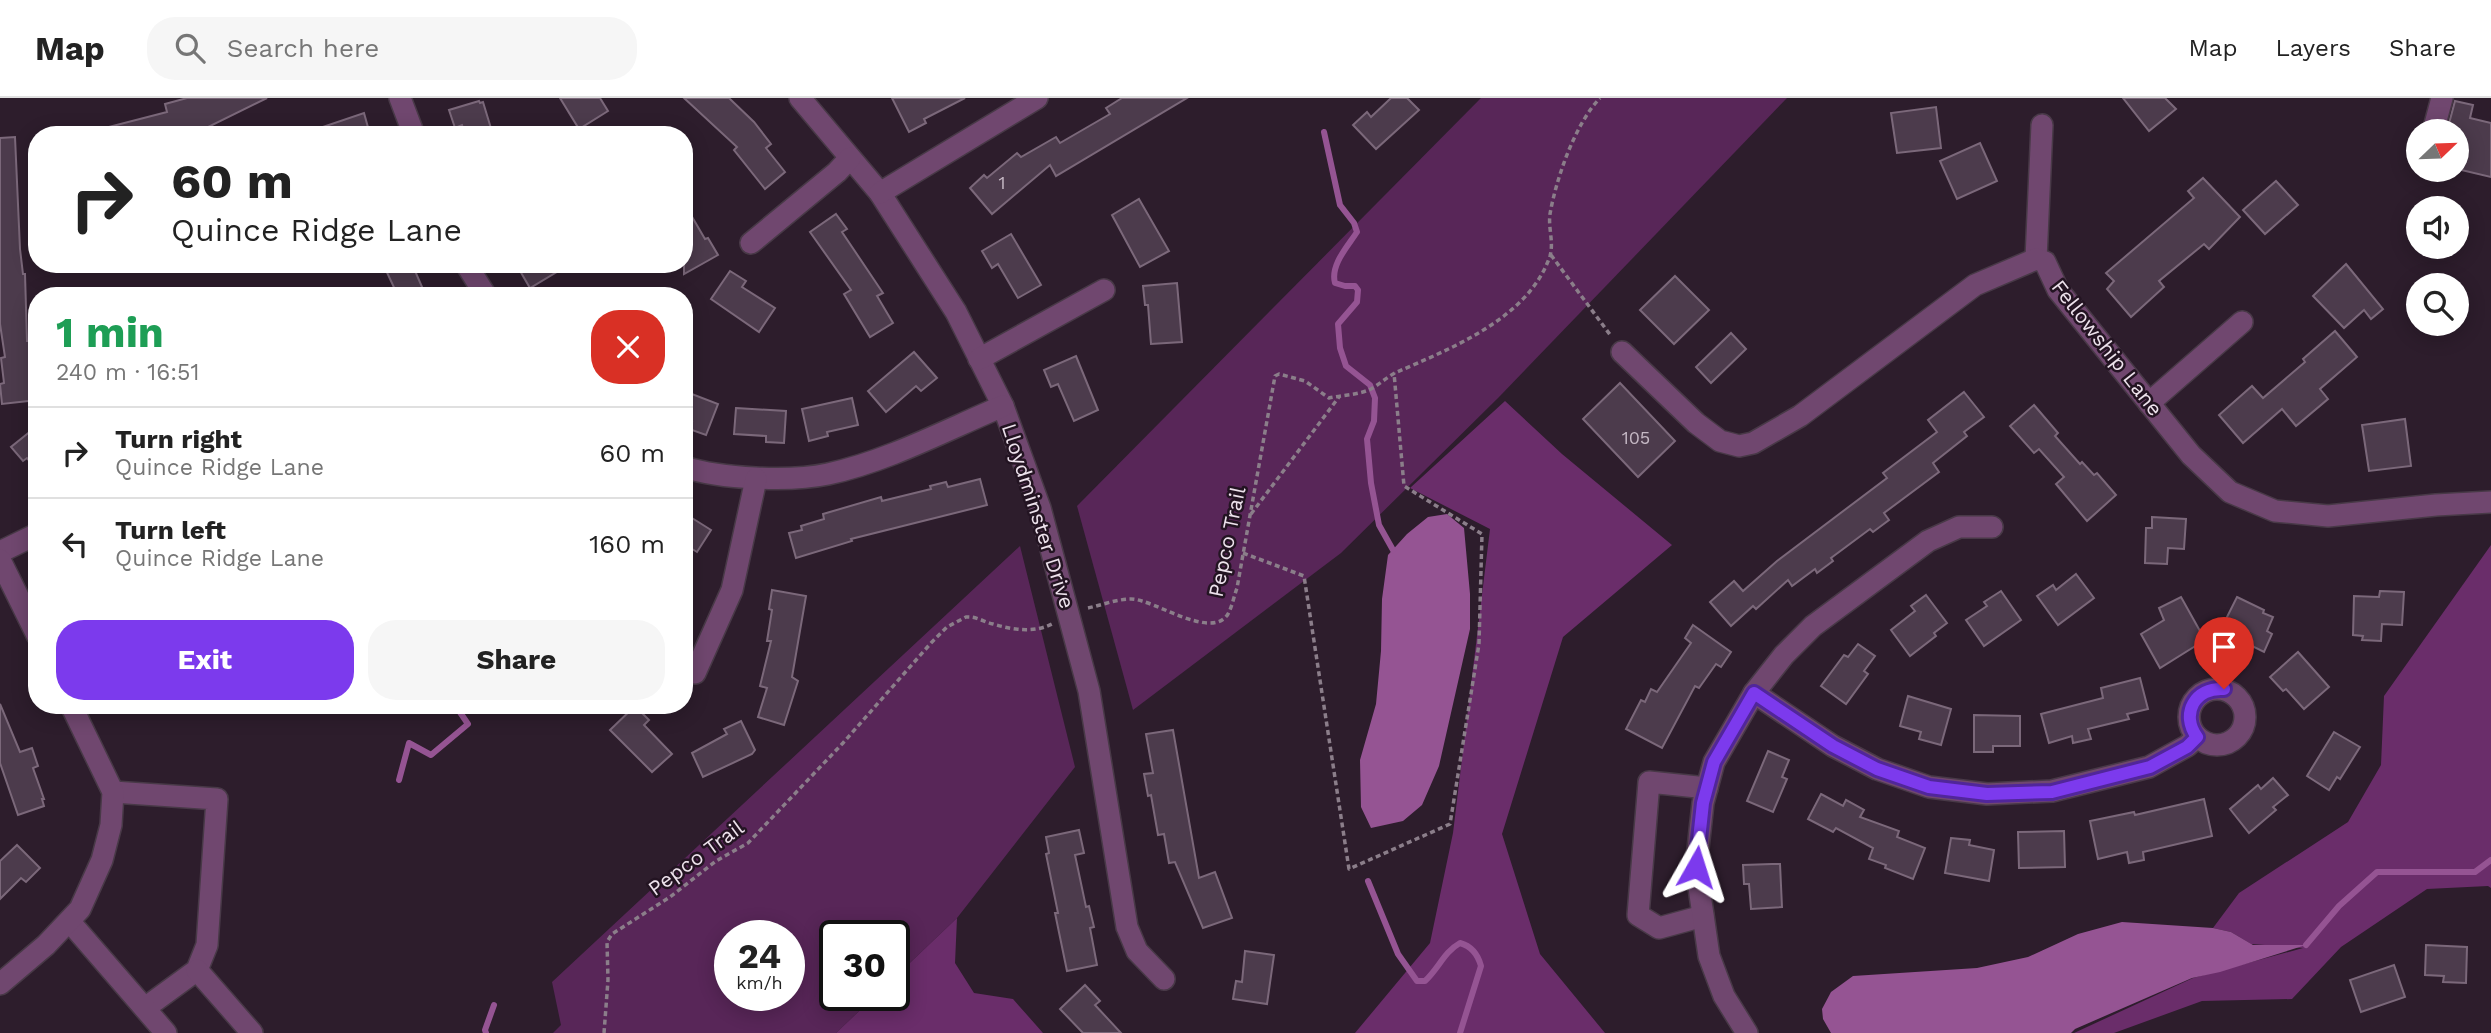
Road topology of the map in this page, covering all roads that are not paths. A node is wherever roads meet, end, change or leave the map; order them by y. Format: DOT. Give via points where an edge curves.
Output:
graph roads {
  1 [pos="400,98"];
  2 [pos="800,98"];
  3 [pos="1037,98"];
  4 [pos="2442,98"];
  5 [pos="2436,119"];
  6 [pos="2042,125"];
  7 [pos="411,126"];
  8 [pos="850,158"];
  9 [pos="880,193"];
  10 [pos="751,243"];
  11 [pos="2036,259"];
  12 [pos="1104,290"];
  13 [pos="2242,322"];
  14 [pos="1622,352"];
  15 [pos="979,359"];
  16 [pos="2149,402"];
  17 [pos="1003,406"];
  18 [pos="693,468"];
  19 [pos="756,479"];
  20 [pos="2491,502"];
  21 [pos="1992,527"];
  22 [pos="28,538"];
  23 [pos="0,552"];
  24 [pos="0,560"];
  25 [pos="28,617"];
  26 [pos="695,673"];
  27 [pos="1754,693"];
  28 [pos="75,714"];
  29 [pos="2197,737"];
  30 [pos="1707,788"];
  31 [pos="113,792"];
  32 [pos="1703,916"];
  33 [pos="70,922"];
  34 [pos="197,970"];
  35 [pos="1164,979"];
  36 [pos="0,984"];
  37 [pos="145,1008"];
  38 [pos="166,1033"];
  39 [pos="252,1033"];
  40 [pos="1747,1033"];
  1 -- 7 [label="street"];
  2 -- 8 [label="street, Lloydminster Drive"];
  3 -- 9 [label="street"];
  4 -- 5 [label="street"];
  6 -- 11 [label="street"];
  8 -- 9 [label="street, Lloydminster Drive"];
  8 -- 10 [label="street"];
  9 -- 15 [label="street, Lloydminster Drive" via="956,312"];
  11 -- 14 [label="street, Fellowship Lane" via="1975,285 1800,416 1753,443 1739,446 1720,441"];
  11 -- 16 [label="street, Fellowship Lane" via="2045,262 2058,290"];
  12 -- 15 [label="street"];
  13 -- 16 [label="street"];
  15 -- 17 [label="street, Lloydminster Drive"];
  16 -- 20 [label="street, Fellowship Lane" via="2191,455 2230,492 2274,512 2328,516"];
  17 -- 19 [label="street" via="827,474"];
  17 -- 35 [label="street, Lloydminster Drive" via="1040,508 1089,691 1127,927 1137,951"];
  18 -- 19 [label="street"];
  19 -- 26 [label="street" via="732,590"];
  21 -- 27 [label="street" via="1959,527 1928,541 1814,626"];
  22 -- 23 [label="street"];
  24 -- 25 [label="street"];
  27 -- 29 [label="street" via="1833,746 1877,769 1929,787 1987,794 2052,792 2150,767"];
  27 -- 30 [label="street" via="1714,762"];
  28 -- 31 [label="street"];
  30 -- 32 [label="street" via="1696,867"];
  30 -- 32 [label="street" via="1648,782 1638,915 1659,928"];
  31 -- 33 [label="street" via="102,860"];
  31 -- 34 [label="street" via="218,799 207,945"];
  32 -- 40 [label="street" via="1709,956 1724,996"];
  33 -- 36 [label="street"];
  33 -- 37 [label="street"];
  34 -- 37 [label="street"];
  34 -- 39 [label="street"];
  37 -- 38 [label="street"];
}
